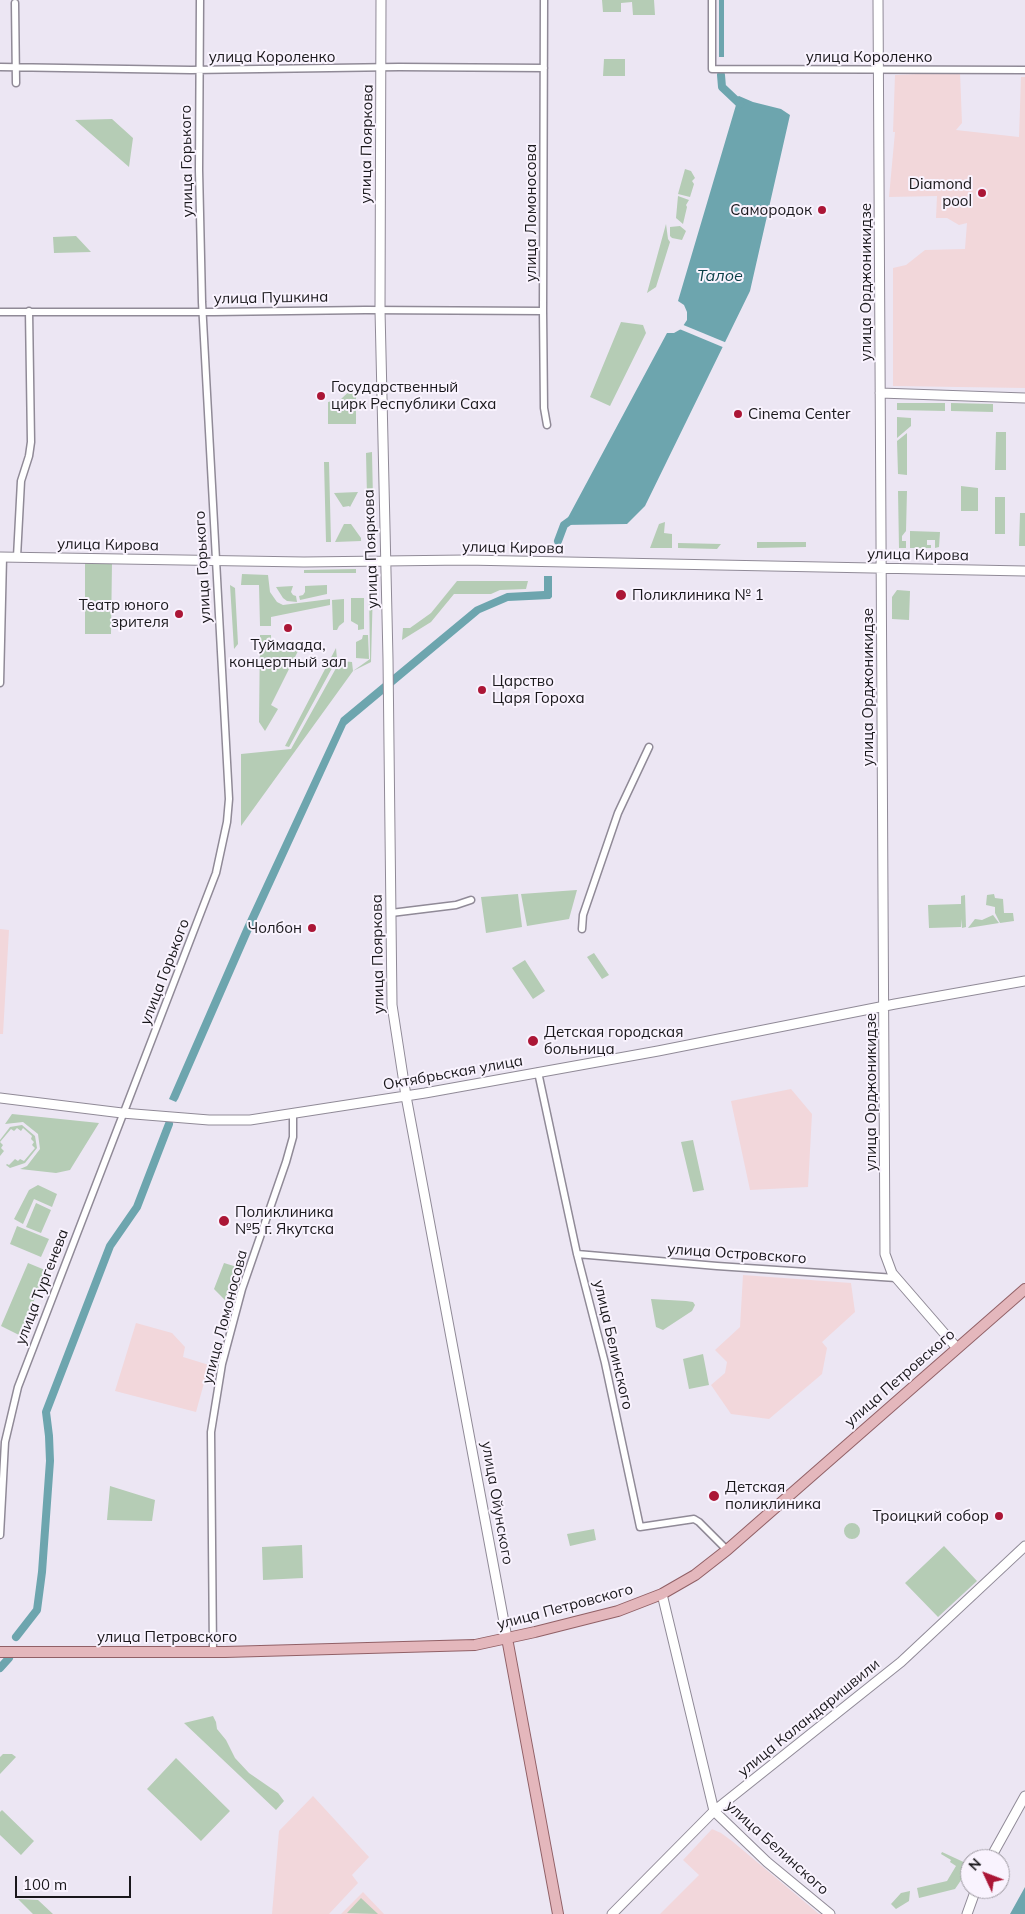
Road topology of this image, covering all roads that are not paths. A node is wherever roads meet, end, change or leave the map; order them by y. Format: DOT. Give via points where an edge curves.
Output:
graph roads {
  1 [pos="200,0"];
  2 [pos="381,0"];
  3 [pos="544,0"];
  4 [pos="712,0"];
  5 [pos="878,0"];
  6 [pos="16,3"];
  7 [pos="0,68"];
  8 [pos="16,68"];
  9 [pos="382,68"];
  10 [pos="544,68"];
  11 [pos="199,70"];
  12 [pos="879,70"];
  13 [pos="1025,70"];
  14 [pos="16,83"];
  15 [pos="380,310"];
  16 [pos="29,311"];
  17 [pos="543,311"];
  18 [pos="0,312"];
  19 [pos="203,312"];
  20 [pos="880,392"];
  21 [pos="1025,398"];
  22 [pos="547,425"];
  23 [pos="1,557"];
  24 [pos="17,557"];
  25 [pos="215,560"];
  26 [pos="386,560"];
  27 [pos="881,568"];
  28 [pos="1025,571"];
  29 [pos="0,683"];
  30 [pos="649,747"];
  31 [pos="471,900"];
  32 [pos="391,913"];
  33 [pos="582,929"];
  34 [pos="1025,981"];
  35 [pos="884,1006"];
  36 [pos="538,1072"];
  37 [pos="406,1096"];
  38 [pos="0,1098"];
  39 [pos="122,1113"];
  40 [pos="293,1114"];
  41 [pos="577,1254"];
  42 [pos="896,1278"];
  43 [pos="1025,1289"];
  44 [pos="956,1348"];
  45 [pos="0,1535"];
  46 [pos="1025,1546"];
  47 [pos="726,1550"];
  48 [pos="662,1594"];
  49 [pos="507,1638"];
  50 [pos="0,1652"];
  51 [pos="213,1652"];
  52 [pos="1025,1796"];
  53 [pos="714,1811"];
  54 [pos="996,1849"];
  55 [pos="972,1899"];
  56 [pos="558,1914"];
  57 [pos="612,1914"];
  58 [pos="830,1914"];
  59 [pos="967,1914"];
  1 -- 11 [label="street, улица Горького"];
  2 -- 9 [label="street, улица Пояркова"];
  3 -- 10 [label="street, улица Ломоносова"];
  4 -- 12 [label="street, улица Короленко" via="712,69"];
  5 -- 12 [label="street, улица Орджоникидзе"];
  6 -- 8 [label="street"];
  7 -- 8 [label="street, улица Короленко"];
  8 -- 11 [label="street, улица Короленко"];
  8 -- 14 [label="street"];
  9 -- 10 [label="street, улица Короленко"];
  9 -- 11 [label="street, улица Короленко"];
  9 -- 15 [label="street, улица Пояркова"];
  10 -- 17 [label="street, улица Ломоносова"];
  11 -- 19 [label="street, улица Горького"];
  12 -- 13 [label="street, улица Короленко"];
  12 -- 20 [label="street, улица Орджоникидзе"];
  15 -- 17 [label="street, улица Пушкина"];
  15 -- 19 [label="street, улица Пушкина"];
  15 -- 26 [label="street, улица Пояркова"];
  16 -- 18 [label="street, улица Пушкина"];
  16 -- 19 [label="street, улица Пушкина"];
  16 -- 24 [label="street" via="31,442 21,481"];
  17 -- 22 [label="street, улица Ломоносова"];
  19 -- 25 [label="street, улица Горького"];
  20 -- 21 [label="street"];
  20 -- 27 [label="street, улица Орджоникидзе"];
  23 -- 24 [label="street, улица Кирова"];
  23 -- 29 [label="street"];
  24 -- 25 [label="street, улица Кирова"];
  25 -- 26 [label="street, улица Кирова"];
  25 -- 39 [label="street, улица Горького" via="229,799 225,840 216,873"];
  26 -- 27 [label="street, улица Кирова"];
  26 -- 32 [label="street, улица Пояркова"];
  27 -- 28 [label="street, улица Кирова"];
  27 -- 35 [label="street, улица Орджоникидзе"];
  30 -- 33 [label="street" via="618,813 583,915"];
  31 -- 32 [label="street" via="456,906"];
  32 -- 37 [label="street, улица Пояркова" via="392,1005"];
  34 -- 35 [label="street, Октябрьская улица"];
  35 -- 36 [label="street, Октябрьская улица"];
  35 -- 42 [label="street, улица Орджоникидзе" via="885,1254"];
  36 -- 37 [label="street, Октябрьская улица"];
  36 -- 41 [label="street, улица Белинского"];
  37 -- 40 [label="street, Октябрьская улица"];
  37 -- 49 [label="street, улица Ойунского"];
  38 -- 39 [label="street, Октябрьская улица"];
  39 -- 40 [label="street, Октябрьская улица" via="209,1120 250,1120"];
  39 -- 45 [label="street, улица Тургенева" via="18,1387 5,1442"];
  40 -- 51 [label="street, улица Ломоносова" via="293,1138 242,1289 222,1364 211,1432"];
  41 -- 42 [label="street, улица Островского"];
  41 -- 47 [label="street, улица Белинского" via="605,1363 640,1527 694,1519"];
  42 -- 44 [label="street, улица Орджоникидзе"];
  43 -- 44 [label="main road, улица Петровского"];
  44 -- 47 [label="main road, улица Петровского"];
  46 -- 53 [label="street, улица Каландаришвили" via="901,1662"];
  47 -- 48 [label="main road, улица Петровского" via="695,1575"];
  48 -- 49 [label="main road, улица Петровского" via="618,1611"];
  48 -- 53 [label="street, улица Белинского"];
  49 -- 51 [label="main road, улица Петровского" via="475,1645"];
  49 -- 56 [label="main road, улица Ойунского"];
  50 -- 51 [label="main road, улица Петровского"];
  52 -- 54 [label="street"];
  53 -- 57 [label="street, улица Каландаришвили"];
  53 -- 58 [label="street, улица Белинского" via="767,1862"];
  55 -- 59 [label="street"];
}
